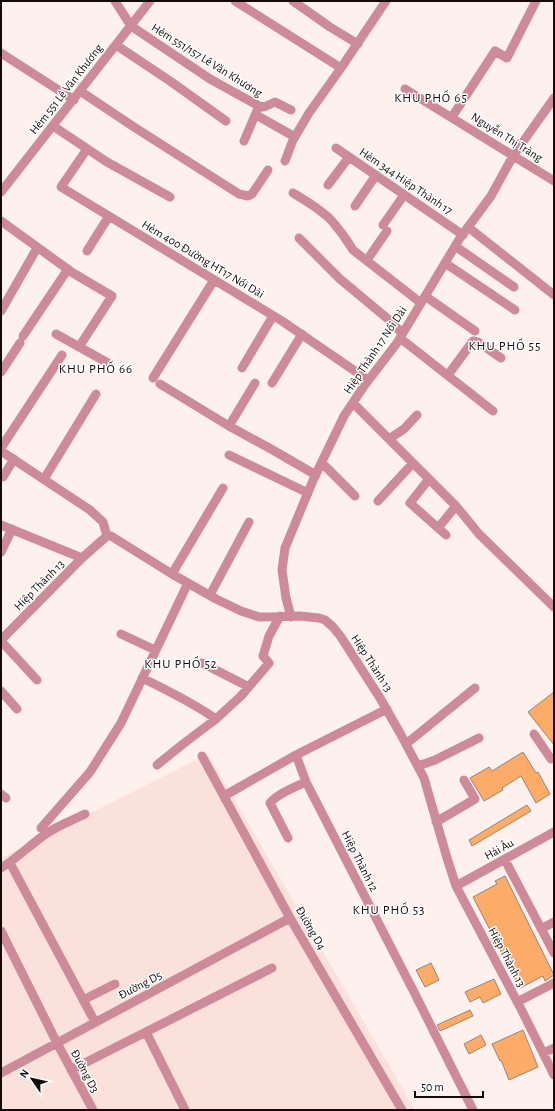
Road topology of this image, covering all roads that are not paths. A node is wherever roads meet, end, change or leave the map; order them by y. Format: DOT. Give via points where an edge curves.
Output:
graph roads {
  1 [pos="115,1"];
  2 [pos="150,1"];
  3 [pos="235,1"];
  4 [pos="293,1"];
  5 [pos="386,1"];
  6 [pos="536,1"];
  7 [pos="131,26"];
  8 [pos="358,44"];
  9 [pos="116,45"];
  10 [pos="1,53"];
  11 [pos="341,68"];
  12 [pos="405,89"];
  13 [pos="80,91"];
  14 [pos="554,98"];
  15 [pos="74,100"];
  16 [pos="291,110"];
  17 [pos="257,111"];
  18 [pos="452,117"];
  19 [pos="226,121"];
  20 [pos="53,126"];
  21 [pos="295,137"];
  22 [pos="244,141"];
  23 [pos="336,148"];
  24 [pos="87,149"];
  25 [pos="513,156"];
  26 [pos="349,157"];
  27 [pos="285,162"];
  28 [pos="268,170"];
  29 [pos="376,175"];
  30 [pos="554,181"];
  31 [pos="328,185"];
  32 [pos="1,192"];
  33 [pos="293,193"];
  34 [pos="404,195"];
  35 [pos="170,197"];
  36 [pos="355,206"];
  37 [pos="109,216"];
  38 [pos="1,221"];
  39 [pos="465,231"];
  40 [pos="299,238"];
  41 [pos="455,246"];
  42 [pos="37,248"];
  43 [pos="87,251"];
  44 [pos="366,260"];
  45 [pos="445,263"];
  46 [pos="68,269"];
  47 [pos="214,280"];
  48 [pos="514,287"];
  49 [pos="554,295"];
  50 [pos="423,299"];
  51 [pos="515,310"];
  52 [pos="1,311"];
  53 [pos="273,316"];
  54 [pos="475,331"];
  55 [pos="56,334"];
  56 [pos="302,334"];
  57 [pos="401,335"];
  58 [pos="79,347"];
  59 [pos="62,355"];
  60 [pos="501,358"];
  61 [pos="108,363"];
  62 [pos="242,368"];
  63 [pos="1,372"];
  64 [pos="448,375"];
  65 [pos="368,380"];
  66 [pos="255,383"];
  67 [pos="272,383"];
  68 [pos="96,394"];
  69 [pos="353,403"];
  70 [pos="493,412"];
  71 [pos="417,415"];
  72 [pos="229,426"];
  73 [pos="389,439"];
  74 [pos="1,449"];
  75 [pos="228,455"];
  76 [pos="14,459"];
  77 [pos="413,462"];
  78 [pos="322,463"];
  79 [pos="316,476"];
  80 [pos="3,477"];
  81 [pos="429,478"];
  82 [pos="44,479"];
  83 [pos="223,488"];
  84 [pos="308,493"];
  85 [pos="355,496"];
  86 [pos="378,501"];
  87 [pos="456,506"];
  88 [pos="249,522"];
  89 [pos="1,525"];
  90 [pos="438,528"];
  91 [pos="12,529"];
  92 [pos="446,535"];
  93 [pos="107,536"];
  94 [pos="1,552"];
  95 [pos="82,558"];
  96 [pos="172,574"];
  97 [pos="188,583"];
  98 [pos="210,596"];
  99 [pos="554,607"];
  100 [pos="280,616"];
  101 [pos="291,617"];
  102 [pos="121,634"];
  103 [pos="1,641"];
  104 [pos="155,650"];
  105 [pos="202,664"];
  106 [pos="142,678"];
  107 [pos="37,680"];
  108 [pos="249,687"];
  109 [pos="475,688"];
  110 [pos="1,691"];
  111 [pos="17,709"];
  112 [pos="387,709"];
  113 [pos="216,719"];
  114 [pos="534,734"];
  115 [pos="480,738"];
  116 [pos="406,744"];
  117 [pos="296,755"];
  118 [pos="202,756"];
  119 [pos="553,760"];
  120 [pos="157,765"];
  121 [pos="418,766"];
  122 [pos="464,780"];
  123 [pos="306,782"];
  124 [pos="224,796"];
  125 [pos="85,814"];
  126 [pos="436,822"];
  127 [pos="41,828"];
  128 [pos="553,835"];
  129 [pos="288,838"];
  130 [pos="505,860"];
  131 [pos="10,863"];
  132 [pos="1,868"];
  133 [pos="456,886"];
  134 [pos="290,918"];
  135 [pos="554,922"];
  136 [pos="542,929"];
  137 [pos="1,931"];
  138 [pos="554,953"];
  139 [pos="272,968"];
  140 [pos="554,983"];
  141 [pos="115,984"];
  142 [pos="83,1000"];
  143 [pos="518,1002"];
  144 [pos="95,1022"];
  145 [pos="146,1032"];
  146 [pos="57,1043"];
  147 [pos="554,1048"];
  148 [pos="543,1053"];
  149 [pos="71,1070"];
  150 [pos="1,1073"];
  151 [pos="554,1075"];
  152 [pos="92,1110"];
  153 [pos="185,1110"];
  154 [pos="402,1110"];
  155 [pos="473,1110"];
  1 -- 7 [label="street"];
  2 -- 7 [label="street, Hẻm 551 Lê Văn Khương"];
  3 -- 11 [label="street"];
  4 -- 8 [label="street"];
  5 -- 8 [label="street"];
  6 -- 18 [label="street" via="507,58 495,51"];
  7 -- 9 [label="street, Hẻm 551 Lê Văn Khương"];
  7 -- 17 [label="street, Hẻm 551/157 Lê Văn Khương"];
  8 -- 11 [label="street"];
  9 -- 13 [label="street, Hẻm 551 Lê Văn Khương"];
  9 -- 19 [label="street"];
  10 -- 15 [label="street"];
  11 -- 21 [label="street"];
  12 -- 18 [label="street, Nguyễn Thị Tràng"];
  13 -- 15 [label="street, Hẻm 551 Lê Văn Khương"];
  13 -- 28 [label="street" via="240,194 252,194"];
  14 -- 25 [label="street, Hiệp Thành 17 Nối Dài"];
  15 -- 20 [label="street, Hẻm 551 Lê Văn Khương"];
  16 -- 17 [label="street" via="275,102"];
  17 -- 21 [label="street"];
  17 -- 22 [label="street, Hẻm 551/157 Lê Văn Khương"];
  18 -- 25 [label="street, Nguyễn Thị Tràng"];
  20 -- 24 [label="street"];
  20 -- 32 [label="street, Hẻm 551 Lê Văn Khương"];
  21 -- 27 [label="street"];
  23 -- 26 [label="street, Hẻm 344 Hiệp Thành 17"];
  24 -- 35 [label="street"];
  24 -- 37 [label="street, Hẻm 400 Đường HT17 Nối Dài" via="61,187"];
  25 -- 30 [label="street, Nguyễn Thị Tràng"];
  25 -- 39 [label="street, Hiệp Thành 17 Nối Dài" via="491,196"];
  26 -- 29 [label="street, Hẻm 344 Hiệp Thành 17"];
  26 -- 31 [label="street"];
  29 -- 34 [label="street, Hẻm 344 Hiệp Thành 17"];
  29 -- 36 [label="street"];
  33 -- 44 [label="street" via="330,220 353,250"];
  34 -- 39 [label="street, Hẻm 344 Hiệp Thành 17"];
  34 -- 44 [label="street"];
  37 -- 43 [label="street"];
  37 -- 47 [label="street, Hẻm 400 Đường HT17 Nối Dài"];
  38 -- 42 [label="street"];
  39 -- 41 [label="street, Hiệp Thành 17 Nối Dài"];
  39 -- 49 [label="street, Hẻm 344 Hiệp Thành 17"];
  40 -- 57 [label="street" via="340,279 388,319"];
  41 -- 45 [label="street, Hiệp Thành 17 Nối Dài"];
  41 -- 48 [label="street"];
  42 -- 46 [label="street"];
  42 -- 52 [label="street"];
  44 -- 50 [label="street"];
  45 -- 50 [label="street, Hiệp Thành 17 Nối Dài"];
  45 -- 51 [label="street"];
  46 -- 58 [label="street" via="112,296"];
  46 -- 63 [label="street"];
  47 -- 53 [label="street, Hẻm 400 Đường HT17 Nối Dài"];
  47 -- 72 [label="street" via="156,381"];
  50 -- 54 [label="street"];
  50 -- 57 [label="street, Hiệp Thành 17 Nối Dài"];
  53 -- 56 [label="street, Hẻm 400 Đường HT17 Nối Dài"];
  53 -- 62 [label="street"];
  55 -- 58 [label="street"];
  56 -- 65 [label="street, Hẻm 400 Đường HT17 Nối Dài"];
  56 -- 67 [label="street"];
  57 -- 64 [label="street"];
  57 -- 65 [label="street, Hiệp Thành 17 Nối Dài"];
  58 -- 61 [label="street"];
  59 -- 74 [label="street"];
  60 -- 64 [label="street" via="474,341"];
  64 -- 70 [label="street"];
  65 -- 69 [label="street, Hiệp Thành 17 Nối Dài"];
  66 -- 72 [label="street"];
  68 -- 82 [label="street"];
  69 -- 73 [label="street"];
  69 -- 78 [label="street, Hiệp Thành 17 Nối Dài" via="344,416"];
  71 -- 73 [label="street" via="404,429"];
  72 -- 79 [label="street"];
  73 -- 77 [label="street"];
  74 -- 76 [label="street"];
  75 -- 84 [label="street"];
  76 -- 80 [label="street"];
  76 -- 82 [label="street"];
  77 -- 81 [label="street"];
  77 -- 86 [label="street"];
  78 -- 79 [label="street, Hiệp Thành 17 Nối Dài"];
  78 -- 85 [label="street"];
  79 -- 84 [label="street, Hiệp Thành 17 Nối Dài"];
  81 -- 87 [label="street"];
  81 -- 90 [label="street" via="410,503"];
  82 -- 93 [label="street" via="103,522"];
  83 -- 96 [label="street"];
  84 -- 101 [label="street, Hiệp Thành 17 Nối Dài" via="285,548 282,570"];
  87 -- 90 [label="street"];
  87 -- 99 [label="street" via="479,534"];
  88 -- 98 [label="street"];
  89 -- 91 [label="street"];
  90 -- 92 [label="street"];
  91 -- 94 [label="street"];
  91 -- 95 [label="street"];
  93 -- 95 [label="street, Hiệp Thành 13"];
  93 -- 96 [label="street, Hiệp Thành 13" via="111,536"];
  95 -- 103 [label="street, Hiệp Thành 13"];
  96 -- 97 [label="street, Hiệp Thành 13"];
  97 -- 98 [label="street, Hiệp Thành 13"];
  97 -- 104 [label="street"];
  98 -- 100 [label="street, Hiệp Thành 13" via="259,617"];
  100 -- 101 [label="street, Hiệp Thành 13"];
  100 -- 108 [label="street" via="269,636 263,656 269,663"];
  101 -- 112 [label="street, Hiệp Thành 13" via="319,618 333,626"];
  102 -- 104 [label="street"];
  103 -- 107 [label="street"];
  104 -- 106 [label="street"];
  105 -- 108 [label="street"];
  106 -- 113 [label="street"];
  106 -- 127 [label="street" via="121,723 90,772"];
  108 -- 113 [label="street"];
  109 -- 116 [label="street"];
  110 -- 111 [label="street"];
  112 -- 116 [label="street, Hiệp Thành 13"];
  112 -- 117 [label="street"];
  113 -- 120 [label="street"];
  114 -- 119 [label="street"];
  115 -- 121 [label="street"];
  116 -- 121 [label="street, Hiệp Thành 13"];
  117 -- 123 [label="street, Hiệp Thành 12"];
  117 -- 124 [label="street"];
  118 -- 124 [label="street, Đường D4"];
  121 -- 126 [label="street, Hiệp Thành 13" via="424,778"];
  122 -- 126 [label="street" via="475,799"];
  123 -- 129 [label="street" via="270,803"];
  123 -- 155 [label="street, Hiệp Thành 12"];
  124 -- 134 [label="street, Đường D4"];
  125 -- 131 [label="street" via="44,836"];
  126 -- 133 [label="street, Hiệp Thành 13"];
  128 -- 130 [label="street, Hải Âu"];
  130 -- 133 [label="street, Hải Âu"];
  130 -- 136 [label="street"];
  131 -- 132 [label="street"];
  131 -- 142 [label="street"];
  133 -- 143 [label="street, Hiệp Thành 13"];
  134 -- 144 [label="street, Đường D5"];
  134 -- 154 [label="street, Đường D4"];
  135 -- 136 [label="street"];
  136 -- 138 [label="street"];
  137 -- 146 [label="street, Đường D3"];
  139 -- 145 [label="street"];
  140 -- 143 [label="street"];
  141 -- 142 [label="street"];
  142 -- 144 [label="street"];
  143 -- 148 [label="street, Hiệp Thành 13"];
  144 -- 146 [label="street, Đường D5"];
  145 -- 149 [label="street"];
  145 -- 153 [label="street"];
  146 -- 149 [label="street, Đường D3"];
  146 -- 150 [label="street, Đường D5"];
  147 -- 148 [label="street"];
  148 -- 151 [label="street, Hiệp Thành 13"];
  149 -- 152 [label="street, Đường D3"];
}
